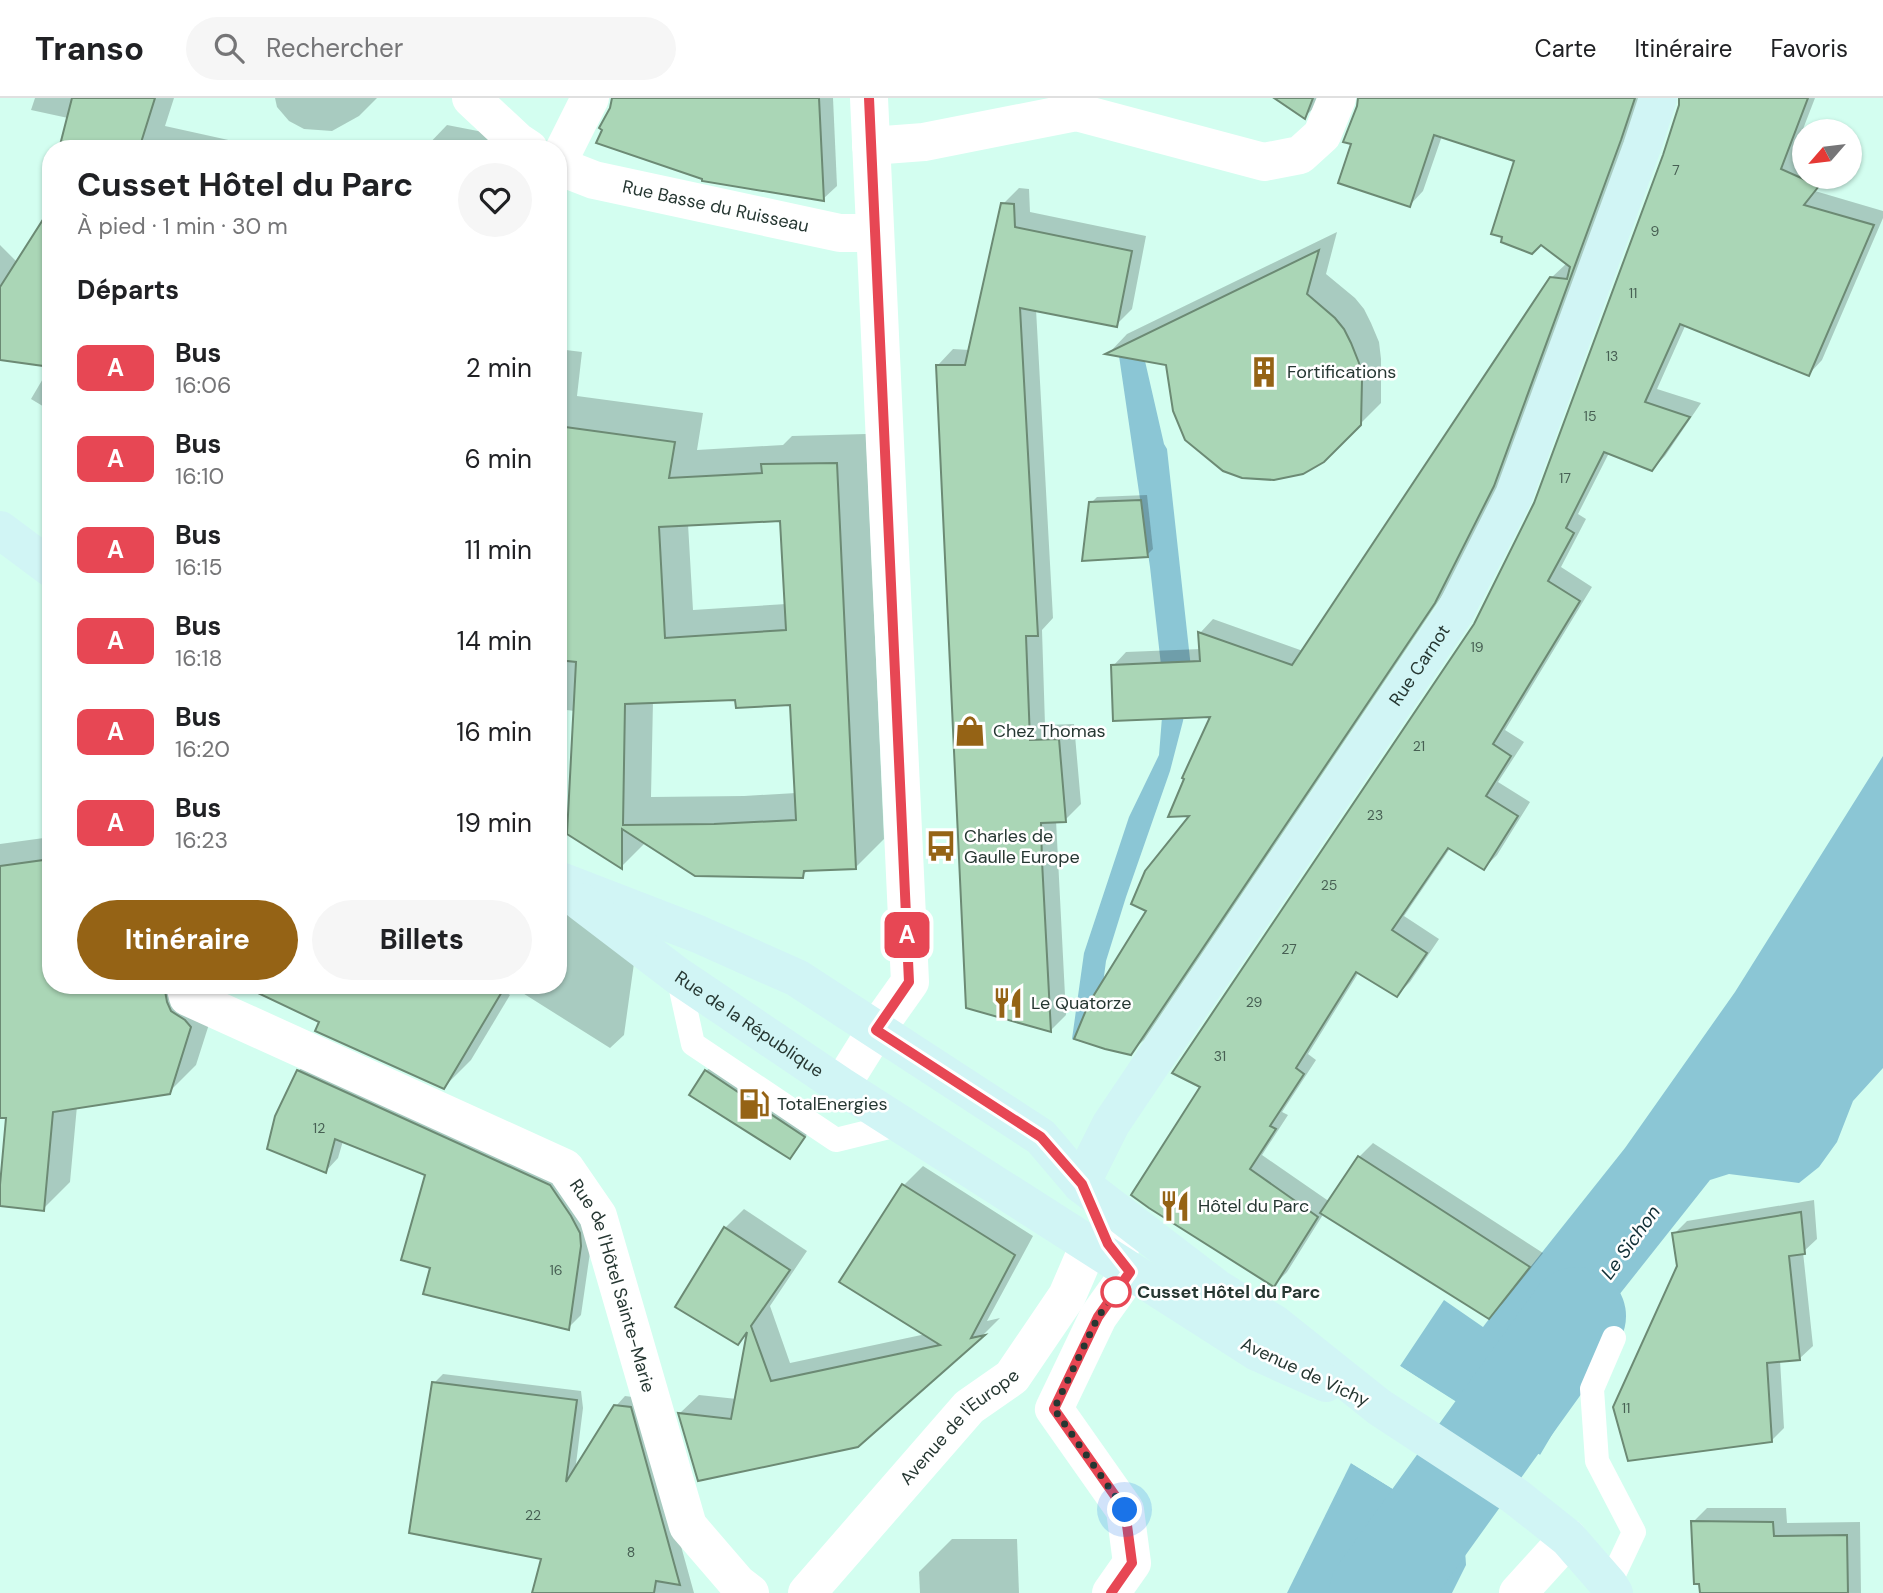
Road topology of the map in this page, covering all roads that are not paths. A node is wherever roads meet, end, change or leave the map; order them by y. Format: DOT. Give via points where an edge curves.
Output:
graph roads {
  1 [pos="471,98"];
  2 [pos="590,98"];
  3 [pos="869,98"];
  4 [pos="1337,98"];
  5 [pos="1658,98"];
  6 [pos="1021,111"];
  7 [pos="516,140"];
  8 [pos="567,145"];
  9 [pos="871,146"];
  10 [pos="567,168"];
  11 [pos="875,233"];
  12 [pos="0,530"];
  13 [pos="0,553"];
  14 [pos="42,561"];
  15 [pos="42,572"];
  16 [pos="567,885"];
  17 [pos="567,889"];
  18 [pos="678,976"];
  19 [pos="193,994"];
  20 [pos="876,1030"];
  21 [pos="841,1086"];
  22 [pos="901,1124"];
  23 [pos="1082,1184"];
  24 [pos="1109,1254"];
  25 [pos="1217,1289"];
  26 [pos="1614,1338"];
  27 [pos="1012,1377"];
  28 [pos="1379,1407"];
  29 [pos="1054,1409"];
  30 [pos="1568,1538"];
  31 [pos="1612,1589"];
  32 [pos="750,1593"];
  33 [pos="807,1593"];
  34 [pos="1111,1593"];
  35 [pos="1518,1593"];
  1 -- 7 [label="street"];
  2 -- 8 [label="street"];
  3 -- 9 [label="street"];
  4 -- 6 [label="street" via="1322,135 1300,155 1264,162 1076,112"];
  5 -- 23 [label="main road, Rue Carnot" via="1514,495 1454,614 1111,1124"];
  6 -- 9 [label="street" via="924,142"];
  9 -- 11 [label="street"];
  10 -- 11 [label="street, Rue Basse du Ruisseau" via="594,180 840,233"];
  11 -- 20 [label="street" via="909,982"];
  12 -- 14 [label="main road"];
  13 -- 15 [label="main road"];
  16 -- 20 [label="main road, Rue de la République" via="698,934 797,978"];
  17 -- 18 [label="main road, Rue de la République"];
  18 -- 21 [label="main road, Rue de la République"];
  18 -- 22 [label="lane" via="693,1044 836,1140"];
  19 -- 32 [label="street, Rue de l'Hôtel Sainte-Marie" via="565,1168 598,1216 688,1525"];
  20 -- 21 [label="street"];
  20 -- 23 [label="main road, Rue de la République" via="1041,1137"];
  21 -- 22 [label="main road, Rue de la République"];
  22 -- 24 [label="main road, Rue de la République"];
  23 -- 24 [label="main road"];
  23 -- 25 [label="main road, Avenue de Vichy"];
  24 -- 25 [label="street"];
  24 -- 27 [label="street, Avenue de l'Europe" via="1067,1296"];
  24 -- 28 [label="main road, Avenue de Vichy" via="1257,1352"];
  24 -- 29 [label="street" via="1098,1317"];
  25 -- 28 [label="main road, Avenue de Vichy" via="1275,1324"];
  26 -- 31 [label="lane" via="1592,1389 1597,1461 1634,1532"];
  27 -- 29 [label="street"];
  27 -- 33 [label="street, Avenue de l'Europe" via="969,1407"];
  28 -- 30 [label="main road, Avenue de Vichy" via="1507,1490"];
  29 -- 34 [label="street" via="1125,1510 1132,1563"];
  30 -- 31 [label="main road, Avenue de Vichy"];
  30 -- 35 [label="street"];
}
